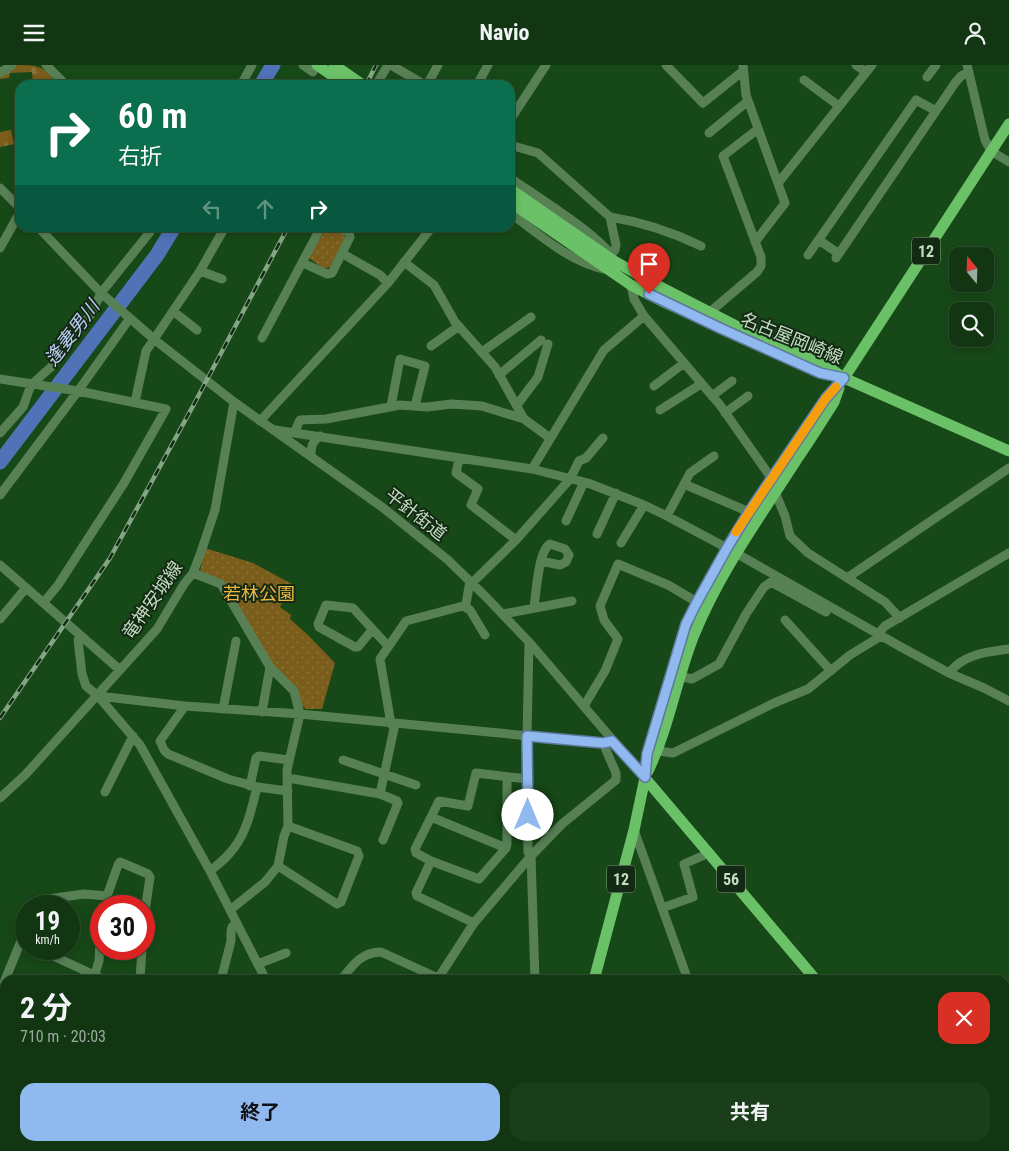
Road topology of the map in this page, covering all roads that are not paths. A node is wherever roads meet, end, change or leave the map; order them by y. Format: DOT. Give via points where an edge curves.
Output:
graph roads {
  1 [pos="12,65"];
  2 [pos="46,65"];
  3 [pos="252,65"];
  4 [pos="303,65"];
  5 [pos="334,65"];
  6 [pos="390,65"];
  7 [pos="438,65"];
  8 [pos="488,65"];
  9 [pos="546,65"];
  10 [pos="666,65"];
  11 [pos="856,65"];
  12 [pos="936,65"];
  13 [pos="743,68"];
  14 [pos="869,68"];
  15 [pos="315,69"];
  16 [pos="968,69"];
  17 [pos="0,73"];
  18 [pos="927,77"];
  19 [pos="62,80"];
  20 [pos="244,80"];
  21 [pos="336,80"];
  22 [pos="355,80"];
  23 [pos="381,80"];
  24 [pos="417,80"];
  25 [pos="429,80"];
  26 [pos="480,80"];
  27 [pos="804,80"];
  28 [pos="748,101"];
  29 [pos="839,106"];
  30 [pos="936,111"];
  31 [pos="515,112"];
  32 [pos="1009,125"];
  33 [pos="758,129"];
  34 [pos="709,133"];
  35 [pos="515,146"];
  36 [pos="992,151"];
  37 [pos="1009,162"];
  38 [pos="515,181"];
  39 [pos="779,183"];
  40 [pos="0,187"];
  41 [pos="515,193"];
  42 [pos="15,203"];
  43 [pos="515,205"];
  44 [pos="515,217"];
  45 [pos="610,217"];
  46 [pos="15,221"];
  47 [pos="549,223"];
  48 [pos="43,232"];
  49 [pos="148,232"];
  50 [pos="222,232"];
  51 [pos="318,232"];
  52 [pos="347,232"];
  53 [pos="428,232"];
  54 [pos="819,240"];
  55 [pos="756,242"];
  56 [pos="701,246"];
  57 [pos="0,248"];
  58 [pos="342,254"];
  59 [pos="808,255"];
  60 [pos="611,261"];
  61 [pos="404,262"];
  62 [pos="303,263"];
  63 [pos="200,271"];
  64 [pos="222,279"];
  65 [pos="388,283"];
  66 [pos="631,285"];
  67 [pos="103,295"];
  68 [pos="173,311"];
  69 [pos="710,312"];
  70 [pos="644,315"];
  71 [pos="531,317"];
  72 [pos="129,318"];
  73 [pos="459,325"];
  74 [pos="197,330"];
  75 [pos="262,338"];
  76 [pos="155,340"];
  77 [pos="431,346"];
  78 [pos="482,352"];
  79 [pos="684,363"];
  80 [pos="499,375"];
  81 [pos="844,378"];
  82 [pos="0,379"];
  83 [pos="732,381"];
  84 [pos="701,383"];
  85 [pos="33,385"];
  86 [pos="654,385"];
  87 [pos="76,391"];
  88 [pos="712,396"];
  89 [pos="748,396"];
  90 [pos="135,402"];
  91 [pos="234,402"];
  92 [pos="517,405"];
  93 [pos="391,406"];
  94 [pos="416,406"];
  95 [pos="660,410"];
  96 [pos="725,413"];
  97 [pos="524,419"];
  98 [pos="260,421"];
  99 [pos="273,429"];
  100 [pos="0,433"];
  101 [pos="294,433"];
  102 [pos="320,436"];
  103 [pos="550,438"];
  104 [pos="603,438"];
  105 [pos="1009,451"];
  106 [pos="311,456"];
  107 [pos="714,456"];
  108 [pos="459,459"];
  109 [pos="1009,468"];
  110 [pos="532,469"];
  111 [pos="570,479"];
  112 [pos="772,479"];
  113 [pos="584,482"];
  114 [pos="684,484"];
  115 [pos="775,492"];
  116 [pos="616,493"];
  117 [pos="0,495"];
  118 [pos="644,505"];
  119 [pos="749,512"];
  120 [pos="667,516"];
  121 [pos="566,521"];
  122 [pos="597,534"];
  123 [pos="516,540"];
  124 [pos="621,543"];
  125 [pos="731,551"];
  126 [pos="1009,553"];
  127 [pos="541,561"];
  128 [pos="0,565"];
  129 [pos="193,573"];
  130 [pos="847,578"];
  131 [pos="471,582"];
  132 [pos="26,588"];
  133 [pos="572,601"];
  134 [pos="44,602"];
  135 [pos="697,602"];
  136 [pos="463,606"];
  137 [pos="534,608"];
  138 [pos="503,615"];
  139 [pos="900,618"];
  140 [pos="0,619"];
  141 [pos="785,621"];
  142 [pos="862,625"];
  143 [pos="372,630"];
  144 [pos="485,635"];
  145 [pos="879,635"];
  146 [pos="78,640"];
  147 [pos="236,641"];
  148 [pos="529,642"];
  149 [pos="388,646"];
  150 [pos="1009,649"];
  151 [pos="270,667"];
  152 [pos="120,670"];
  153 [pos="831,671"];
  154 [pos="949,673"];
  155 [pos="679,676"];
  156 [pos="98,696"];
  157 [pos="1009,701"];
  158 [pos="185,706"];
  159 [pos="584,706"];
  160 [pos="223,709"];
  161 [pos="262,712"];
  162 [pos="300,715"];
  163 [pos="393,724"];
  164 [pos="527,736"];
  165 [pos="133,737"];
  166 [pos="608,742"];
  167 [pos="658,751"];
  168 [pos="289,759"];
  169 [pos="343,760"];
  170 [pos="384,773"];
  171 [pos="507,777"];
  172 [pos="645,777"];
  173 [pos="287,779"];
  174 [pos="528,779"];
  175 [pos="416,785"];
  176 [pos="254,787"];
  177 [pos="288,791"];
  178 [pos="105,792"];
  179 [pos="380,795"];
  180 [pos="0,798"];
  181 [pos="431,817"];
  182 [pos="288,826"];
  183 [pos="634,830"];
  184 [pos="383,840"];
  185 [pos="506,848"];
  186 [pos="709,853"];
  187 [pos="531,856"];
  188 [pos="431,861"];
  189 [pos="278,866"];
  190 [pos="210,871"];
  191 [pos="77,895"];
  192 [pos="96,895"];
  193 [pos="107,895"];
  194 [pos="147,895"];
  195 [pos="662,908"];
  196 [pos="230,910"];
  197 [pos="236,923"];
  198 [pos="474,923"];
  199 [pos="286,953"];
  200 [pos="15,960"];
  201 [pos="59,960"];
  202 [pos="99,960"];
  203 [pos="141,960"];
  204 [pos="258,964"];
  205 [pos="7,975"];
  206 [pos="88,975"];
  207 [pos="95,975"];
  208 [pos="140,975"];
  209 [pos="222,975"];
  210 [pos="264,975"];
  211 [pos="346,975"];
  212 [pos="430,975"];
  213 [pos="441,975"];
  214 [pos="535,975"];
  215 [pos="595,975"];
  216 [pos="686,975"];
  217 [pos="812,975"];
  1 -- 17 [label="street"];
  2 -- 19 [label="street"];
  3 -- 20 [label="street"];
  4 -- 15 [label="street"];
  5 -- 22 [label="main road"];
  6 -- 23 [label="street"];
  6 -- 24 [label="street"];
  7 -- 25 [label="street"];
  8 -- 26 [label="street"];
  9 -- 31 [label="street"];
  10 -- 13 [label="street" via="703,103"];
  11 -- 14 [label="street"];
  12 -- 18 [label="street"];
  13 -- 28 [label="street"];
  14 -- 29 [label="street"];
  15 -- 21 [label="main road"];
  16 -- 30 [label="street"];
  16 -- 36 [label="street" via="985,140"];
  27 -- 29 [label="street"];
  28 -- 33 [label="street"];
  28 -- 34 [label="street"];
  29 -- 39 [label="street"];
  30 -- 54 [label="street" via="916,100"];
  30 -- 54 [label="street" via="837,256"];
  32 -- 36 [label="main road, 12"];
  33 -- 39 [label="street"];
  33 -- 55 [label="street" via="723,157"];
  35 -- 45 [label="street" via="538,153"];
  36 -- 37 [label="street"];
  36 -- 81 [label="main road, 12"];
  38 -- 60 [label="street" via="578,225"];
  39 -- 55 [label="street" via="785,203"];
  40 -- 42 [label="street"];
  41 -- 47 [label="main road"];
  43 -- 47 [label="main road"];
  44 -- 60 [label="street" via="587,265"];
  45 -- 56 [label="street" via="668,231"];
  45 -- 60 [label="street" via="616,245"];
  46 -- 57 [label="street"];
  47 -- 60 [label="main road, 名古屋岡崎線"];
  48 -- 67 [label="street, 平針街道"];
  49 -- 67 [label="street"];
  50 -- 63 [label="street"];
  51 -- 62 [label="street"];
  52 -- 58 [label="street" via="350,237"];
  53 -- 61 [label="street"];
  54 -- 59 [label="street"];
  55 -- 69 [label="street" via="761,257 757,272"];
  58 -- 62 [label="street" via="332,273 327,274"];
  58 -- 65 [label="street" via="380,275"];
  60 -- 66 [label="main road, 名古屋岡崎線"];
  60 -- 69 [label="main road, 名古屋岡崎線"];
  61 -- 65 [label="street"];
  61 -- 73 [label="street" via="434,285"];
  62 -- 75 [label="street"];
  63 -- 64 [label="street"];
  63 -- 68 [label="street"];
  65 -- 98 [label="street"];
  66 -- 70 [label="street" via="634,299"];
  66 -- 81 [label="main road, 名古屋岡崎線" via="820,373"];
  67 -- 72 [label="street, 平針街道"];
  67 -- 85 [label="street"];
  68 -- 74 [label="street"];
  68 -- 76 [label="street"];
  69 -- 81 [label="main road, 名古屋岡崎線" via="823,363"];
  70 -- 79 [label="street"];
  70 -- 103 [label="street" via="604,349"];
  71 -- 78 [label="street"];
  72 -- 76 [label="street, 平針街道"];
  72 -- 87 [label="street"];
  73 -- 77 [label="street"];
  73 -- 78 [label="street"];
  76 -- 90 [label="street" via="146,351"];
  76 -- 91 [label="street, 平針街道"];
  78 -- 80 [label="street"];
  79 -- 84 [label="street"];
  79 -- 86 [label="street"];
  80 -- 92 [label="street"];
  80 -- 92 [label="street" via="545,342 538,377"];
  81 -- 105 [label="main road"];
  81 -- 112 [label="main road, 12" via="826,398"];
  81 -- 115 [label="main road, 12" via="834,402"];
  82 -- 85 [label="street"];
  83 -- 88 [label="street"];
  84 -- 88 [label="street"];
  84 -- 95 [label="street"];
  85 -- 87 [label="street"];
  85 -- 100 [label="street" via="22,407"];
  87 -- 90 [label="street"];
  87 -- 117 [label="street"];
  88 -- 96 [label="street"];
  89 -- 96 [label="street"];
  90 -- 134 [label="street" via="166,409 124,483"];
  91 -- 98 [label="street, 平針街道"];
  91 -- 129 [label="street, 竜神安城線" via="214,510"];
  92 -- 97 [label="street"];
  93 -- 94 [label="street"];
  93 -- 94 [label="street" via="400,359 425,366"];
  93 -- 101 [label="street" via="326,419 300,420"];
  94 -- 97 [label="street" via="482,406"];
  96 -- 112 [label="street"];
  97 -- 103 [label="street"];
  98 -- 99 [label="street, 平針街道"];
  99 -- 101 [label="street"];
  99 -- 106 [label="street, 平針街道"];
  101 -- 102 [label="street"];
  102 -- 106 [label="street" via="310,447"];
  102 -- 108 [label="street"];
  103 -- 110 [label="street"];
  104 -- 111 [label="street" via="586,458 579,461"];
  106 -- 131 [label="street, 平針街道" via="413,530"];
  107 -- 114 [label="street" via="690,473"];
  108 -- 110 [label="street"];
  108 -- 123 [label="street" via="456,473 478,489 471,505"];
  109 -- 130 [label="street"];
  110 -- 111 [label="street"];
  111 -- 113 [label="street"];
  111 -- 123 [label="street"];
  112 -- 119 [label="main road, 12"];
  113 -- 116 [label="street"];
  113 -- 121 [label="street"];
  114 -- 119 [label="street"];
  114 -- 120 [label="street"];
  115 -- 125 [label="main road, 12"];
  115 -- 130 [label="street" via="790,535 808,553"];
  116 -- 118 [label="street"];
  116 -- 122 [label="street"];
  118 -- 120 [label="street"];
  118 -- 124 [label="street"];
  119 -- 125 [label="main road, 12"];
  120 -- 125 [label="street"];
  123 -- 131 [label="street"];
  125 -- 135 [label="main road, 12"];
  125 -- 142 [label="street"];
  125 -- 155 [label="main road, 12"];
  126 -- 139 [label="street"];
  127 -- 137 [label="street"];
  128 -- 132 [label="street"];
  129 -- 151 [label="street" via="221,584"];
  129 -- 152 [label="street, 竜神安城線" via="157,629"];
  130 -- 139 [label="street" via="884,602"];
  131 -- 136 [label="street"];
  131 -- 138 [label="street, 平針街道"];
  132 -- 134 [label="street"];
  132 -- 140 [label="street"];
  133 -- 137 [label="street"];
  134 -- 152 [label="street"];
  135 -- 159 [label="street" via="668,585 618,564 600,606 604,620 618,639 605,671"];
  135 -- 172 [label="main road, 12" via="686,624 647,754"];
  136 -- 144 [label="street" via="470,610"];
  136 -- 149 [label="street" via="406,621"];
  137 -- 138 [label="street"];
  138 -- 148 [label="street, 平針街道"];
  139 -- 145 [label="street" via="885,626"];
  141 -- 153 [label="street"];
  142 -- 145 [label="street"];
  142 -- 155 [label="street" via="841,619 771,582 746,614 719,664 692,679"];
  143 -- 143 [label="street" via="353,608 326,605 318,624 355,647"];
  143 -- 149 [label="street"];
  145 -- 153 [label="street"];
  145 -- 154 [label="street"];
  146 -- 156 [label="street" via="86,686"];
  147 -- 160 [label="street"];
  148 -- 159 [label="street, 平針街道"];
  148 -- 164 [label="street"];
  149 -- 163 [label="street" via="380,659"];
  150 -- 154 [label="street" via="968,657"];
  151 -- 161 [label="street"];
  151 -- 162 [label="street" via="294,691"];
  152 -- 156 [label="street, 竜神安城線"];
  153 -- 167 [label="street" via="808,689 673,753"];
  154 -- 157 [label="street"];
  155 -- 167 [label="main road, 12"];
  156 -- 158 [label="street"];
  156 -- 165 [label="street"];
  156 -- 180 [label="street, 竜神安城線"];
  158 -- 160 [label="street"];
  158 -- 176 [label="street" via="160,741 164,750 194,766"];
  159 -- 166 [label="street, 平針街道"];
  160 -- 161 [label="street"];
  161 -- 162 [label="street"];
  162 -- 163 [label="street"];
  162 -- 168 [label="street"];
  163 -- 164 [label="street"];
  163 -- 170 [label="street"];
  164 -- 166 [label="street"];
  164 -- 174 [label="street"];
  165 -- 178 [label="street"];
  165 -- 190 [label="street"];
  166 -- 172 [label="street, 平針街道"];
  166 -- 187 [label="street" via="616,780 562,824"];
  167 -- 172 [label="main road, 12"];
  168 -- 173 [label="street"];
  168 -- 176 [label="street" via="256,758"];
  169 -- 170 [label="street"];
  170 -- 175 [label="street"];
  170 -- 179 [label="street"];
  171 -- 174 [label="street"];
  171 -- 181 [label="street" via="476,773 468,806 439,801"];
  171 -- 185 [label="street"];
  172 -- 183 [label="main road, 12"];
  172 -- 186 [label="main road, 56"];
  173 -- 177 [label="street"];
  173 -- 179 [label="street"];
  174 -- 187 [label="street" via="528,852"];
  176 -- 177 [label="street"];
  176 -- 190 [label="street" via="248,823 230,854"];
  177 -- 182 [label="street"];
  179 -- 184 [label="street" via="398,803"];
  181 -- 185 [label="street"];
  181 -- 188 [label="street" via="415,850"];
  182 -- 189 [label="street"];
  182 -- 189 [label="street" via="357,851 359,856 341,902 337,904"];
  183 -- 195 [label="street"];
  183 -- 215 [label="main road, 12"];
  185 -- 188 [label="street" via="479,879"];
  186 -- 195 [label="street" via="684,864 693,897"];
  186 -- 217 [label="main road, 56"];
  187 -- 198 [label="street"];
  187 -- 214 [label="street"];
  188 -- 198 [label="street" via="417,896"];
  189 -- 196 [label="street"];
  190 -- 196 [label="street"];
  191 -- 192 [label="street"];
  193 -- 194 [label="street" via="120,862 148,874"];
  195 -- 216 [label="street"];
  196 -- 197 [label="street"];
  197 -- 204 [label="street"];
  197 -- 209 [label="street" via="230,931 231,941"];
  198 -- 213 [label="street"];
  199 -- 204 [label="street"];
  200 -- 205 [label="street"];
  201 -- 206 [label="street"];
  202 -- 207 [label="street"];
  203 -- 208 [label="street"];
  204 -- 210 [label="street"];
  211 -- 212 [label="street" via="360,959 381,952"];
}
